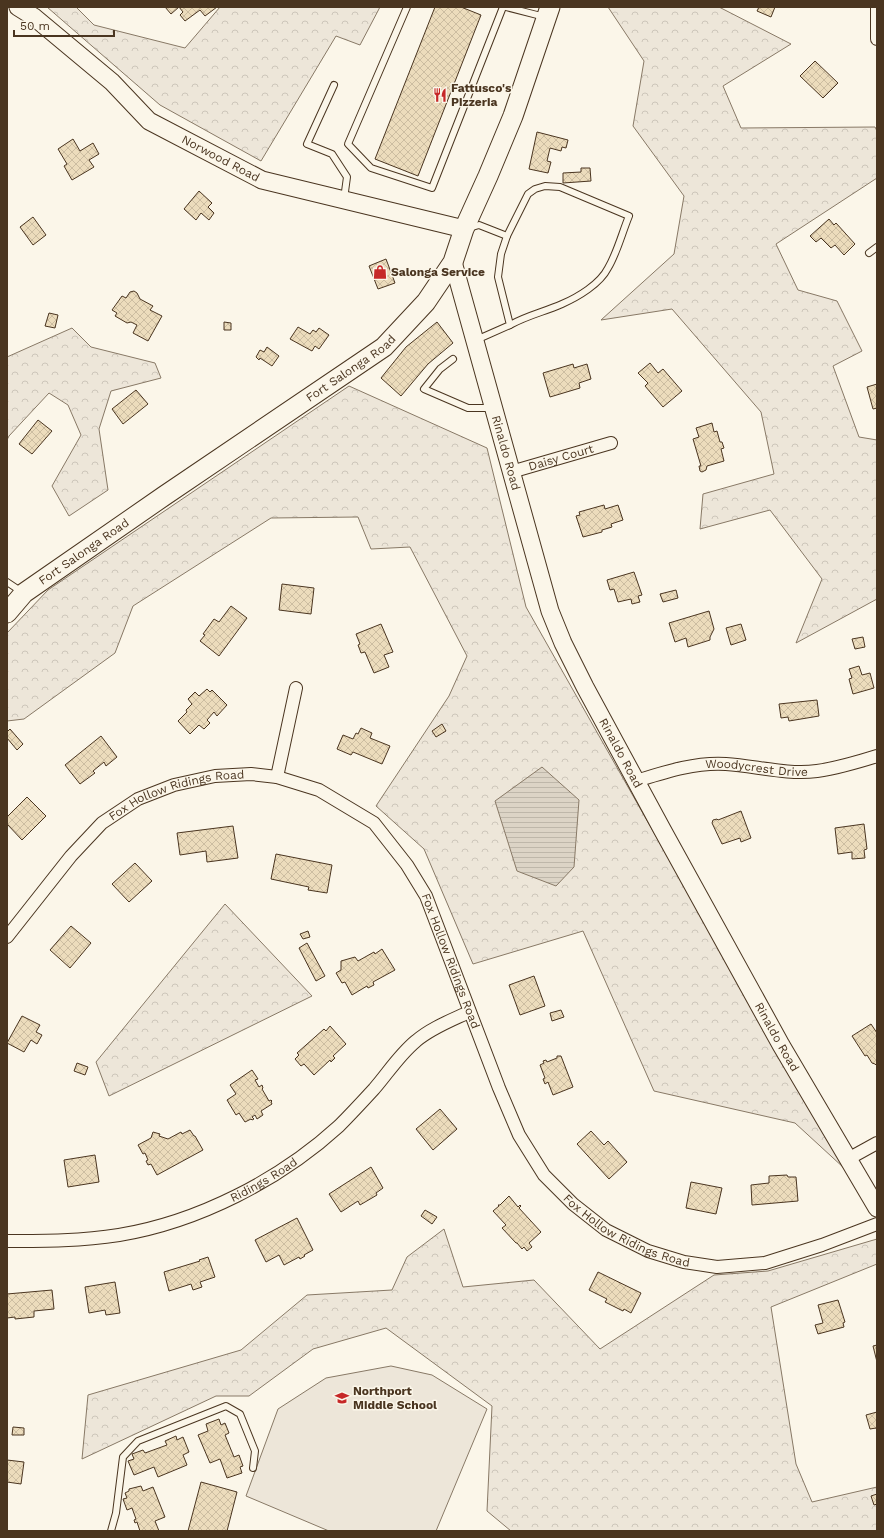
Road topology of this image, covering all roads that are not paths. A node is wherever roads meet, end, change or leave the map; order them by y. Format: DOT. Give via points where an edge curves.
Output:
graph roads {
  1 [pos="18,7"];
  2 [pos="407,7"];
  3 [pos="503,7"];
  4 [pos="506,7"];
  5 [pos="877,7"];
  6 [pos="548,12"];
  7 [pos="877,39"];
  8 [pos="334,85"];
  9 [pos="344,199"];
  10 [pos="464,229"];
  11 [pos="507,236"];
  12 [pos="877,247"];
  13 [pos="870,253"];
  14 [pos="453,262"];
  15 [pos="510,325"];
  16 [pos="475,341"];
  17 [pos="453,359"];
  18 [pos="494,408"];
  19 [pos="610,443"];
  20 [pos="511,472"];
  21 [pos="7,582"];
  22 [pos="24,593"];
  23 [pos="7,613"];
  24 [pos="296,688"];
  25 [pos="877,756"];
  26 [pos="277,777"];
  27 [pos="636,781"];
  28 [pos="7,937"];
  29 [pos="469,1012"];
  30 [pos="877,1143"];
  31 [pos="848,1159"];
  32 [pos="877,1208"];
  33 [pos="877,1224"];
  34 [pos="7,1241"];
  35 [pos="253,1468"];
  36 [pos="111,1531"];
  1 -- 9 [label="street, Norwood Road" via="34,17 112,82 149,121 262,180"];
  2 -- 3 [label="lane" via="348,144 371,168 432,188"];
  4 -- 6 [label="lane"];
  5 -- 7 [label="street"];
  6 -- 10 [label="main road, Fort Salonga Road" via="513,116"];
  8 -- 9 [label="lane" via="307,144 332,154 347,178"];
  9 -- 10 [label="street, Norwood Road"];
  10 -- 11 [label="lane" via="479,225"];
  10 -- 14 [label="main road, Fort Salonga Road"];
  11 -- 15 [label="lane" via="501,254 498,277"];
  11 -- 15 [label="lane" via="528,194 545,186 560,187 628,216 608,269 597,281 581,294 562,304"];
  12 -- 13 [label="lane"];
  14 -- 16 [label="street, Rinaldo Road"];
  14 -- 22 [label="main road, Fort Salonga Road" via="426,302 384,347"];
  15 -- 16 [label="lane"];
  16 -- 18 [label="street, Rinaldo Road"];
  17 -- 18 [label="lane" via="440,369 424,389 468,408"];
  18 -- 20 [label="street, Rinaldo Road"];
  19 -- 20 [label="street, Daisy Court"];
  20 -- 27 [label="street, Rinaldo Road" via="550,611 585,687"];
  21 -- 22 [label="lane"];
  22 -- 23 [label="main road, Fort Salonga Road"];
  24 -- 26 [label="street"];
  25 -- 27 [label="street, Woodycrest Drive" via="816,771 785,771 724,764 698,765 673,769"];
  26 -- 28 [label="street, Fox Hollow Ridings Road" via="251,774 215,776 174,785 138,800 102,823 71,856"];
  26 -- 29 [label="street, Fox Hollow Ridings Road" via="318,790 374,822 407,865 426,896"];
  27 -- 31 [label="street, Rinaldo Road" via="781,1045"];
  29 -- 33 [label="street, Fox Hollow Ridings Road" via="519,1135 544,1174 573,1204 606,1230 648,1251 684,1262 717,1267 765,1263"];
  29 -- 34 [label="street, Ridings Road" via="417,1040 397,1059 340,1125 307,1153 266,1180 221,1203 178,1220 119,1235 61,1241"];
  30 -- 31 [label="street"];
  31 -- 32 [label="street, Rinaldo Road"];
  35 -- 36 [label="lane" via="255,1451 240,1414 226,1406 138,1441 123,1457 116,1513"];
}
